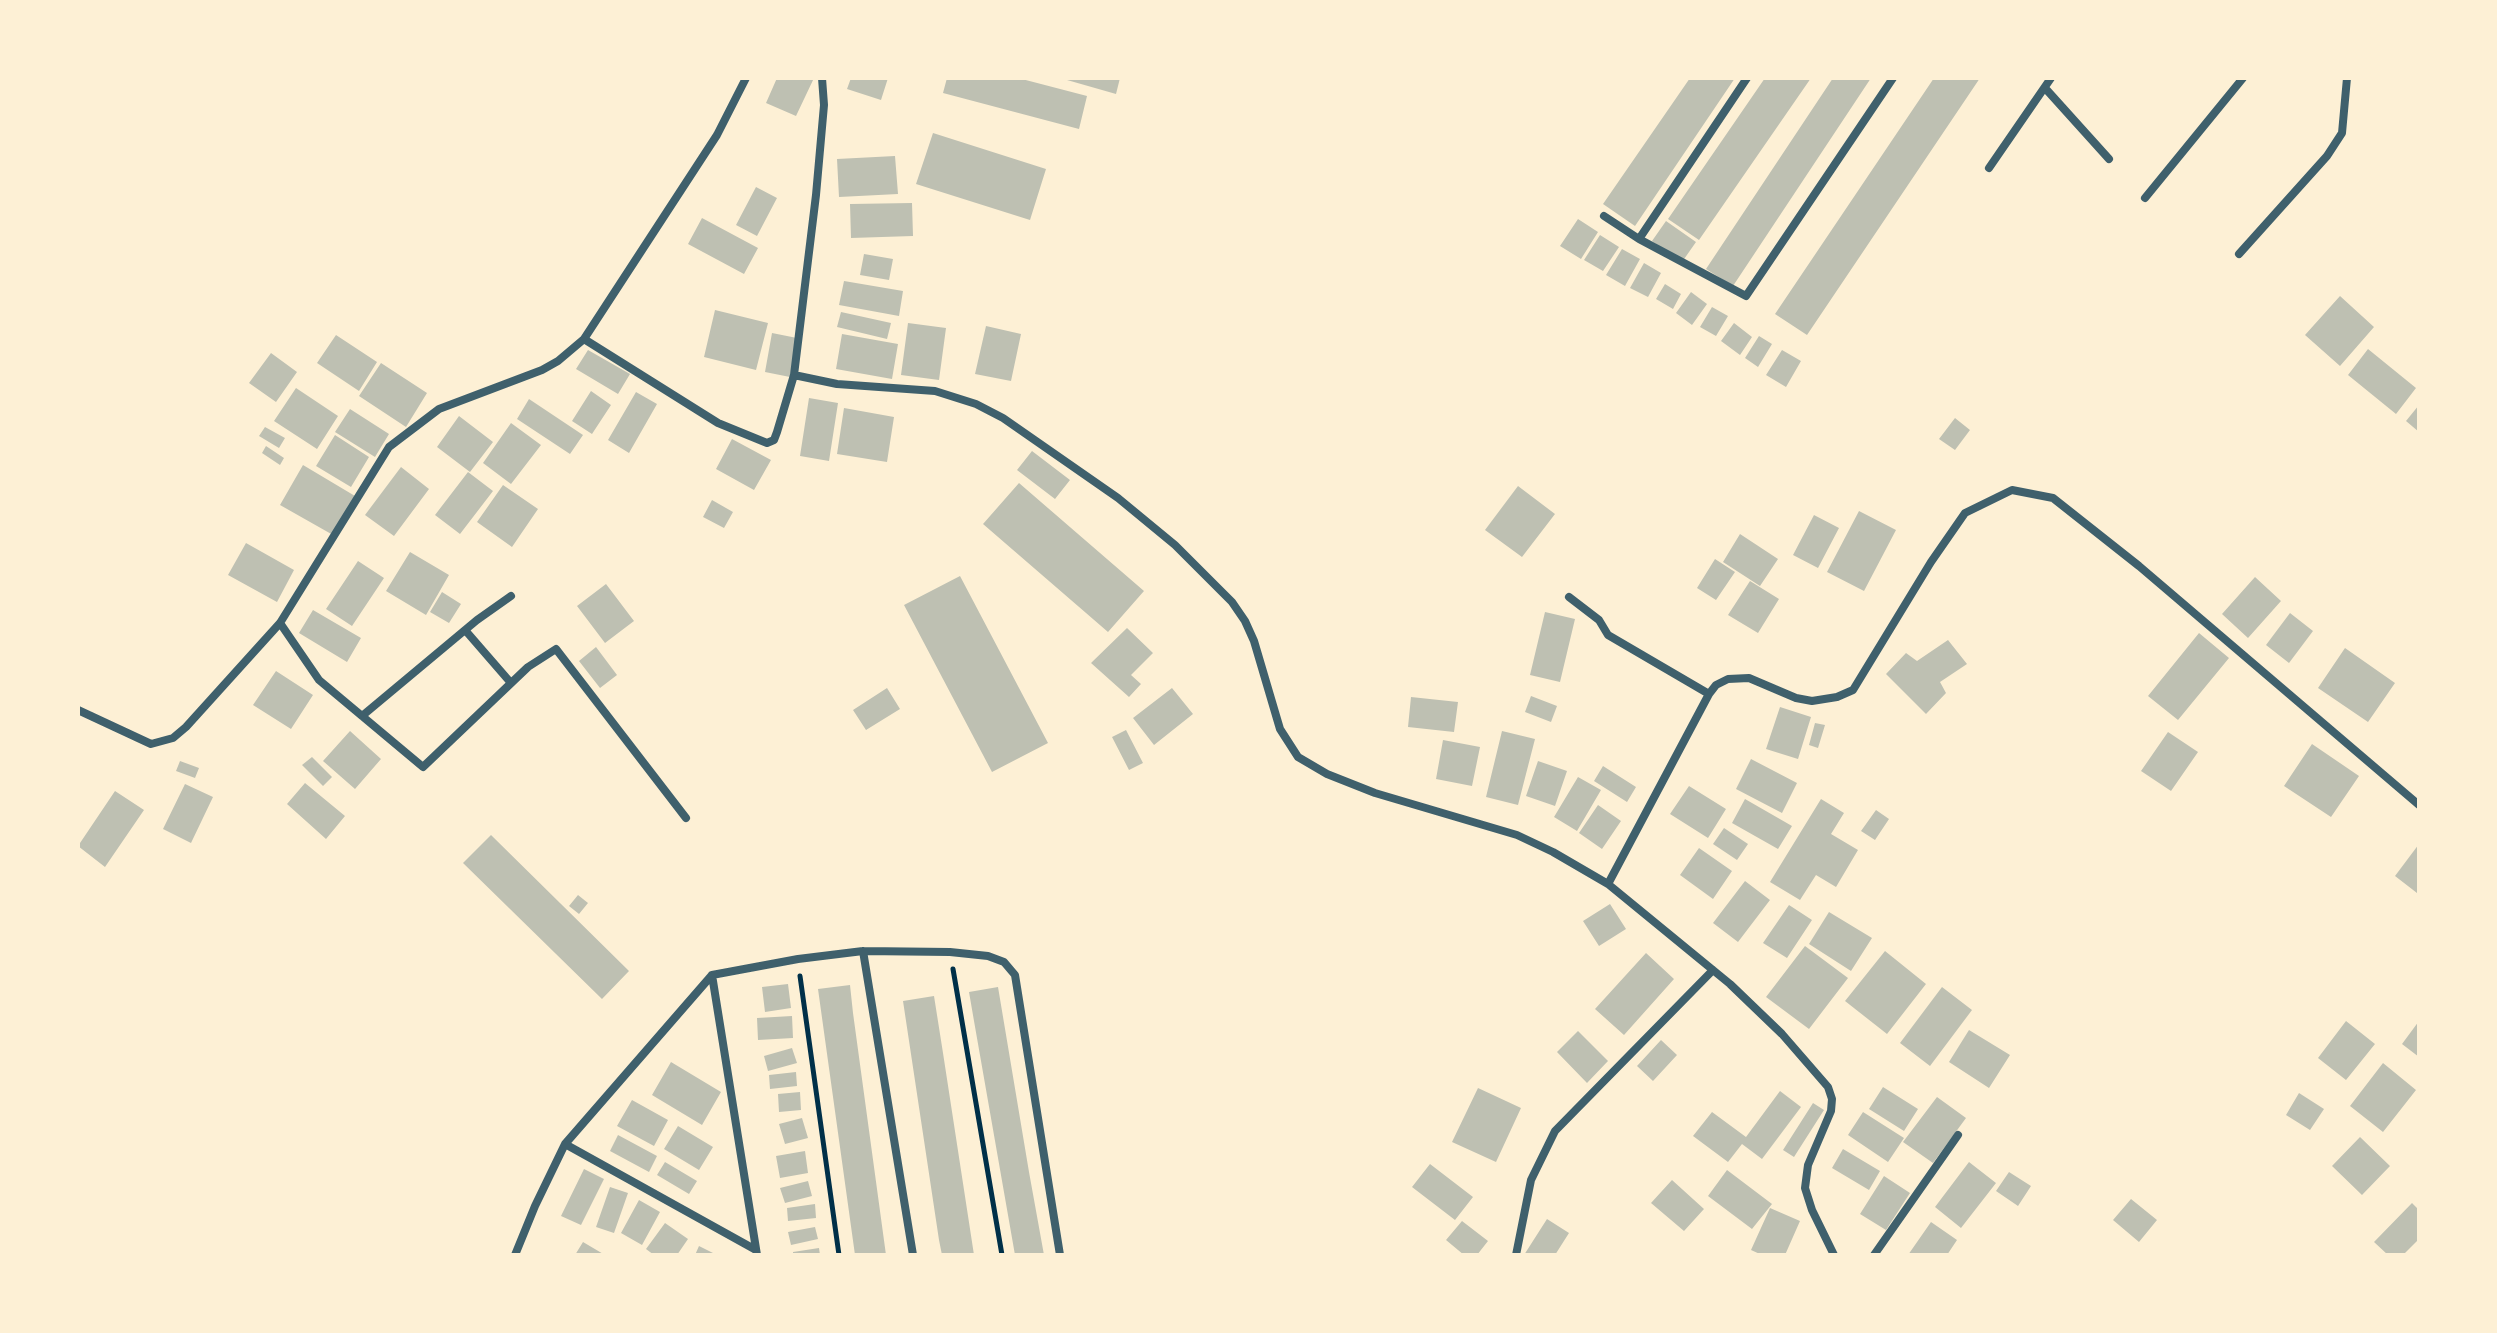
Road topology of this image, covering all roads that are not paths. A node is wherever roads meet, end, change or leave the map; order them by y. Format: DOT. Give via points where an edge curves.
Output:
graph roads {
  1 [pos="746,78"];
  2 [pos="822,78"];
  3 [pos="1747,78"];
  4 [pos="1893,78"];
  5 [pos="2051,78"];
  6 [pos="2243,78"];
  7 [pos="2347,78"];
  8 [pos="2045,88"];
  9 [pos="2109,159"];
  10 [pos="1989,168"];
  11 [pos="2145,198"];
  12 [pos="1604,216"];
  13 [pos="1639,239"];
  14 [pos="2239,254"];
  15 [pos="584,339"];
  16 [pos="794,375"];
  17 [pos="511,596"];
  18 [pos="1569,597"];
  19 [pos="280,623"];
  20 [pos="465,630"];
  21 [pos="511,683"];
  22 [pos="1709,694"];
  23 [pos="78,710"];
  24 [pos="362,716"];
  25 [pos="2419,805"];
  26 [pos="686,818"];
  27 [pos="1608,884"];
  28 [pos="863,951"];
  29 [pos="1713,970"];
  30 [pos="712,975"];
  31 [pos="1958,1135"];
  32 [pos="565,1144"];
  33 [pos="757,1253"];
  34 [pos="515,1255"];
  35 [pos="913,1255"];
  36 [pos="1060,1255"];
  37 [pos="1516,1255"];
  38 [pos="1834,1255"];
  39 [pos="1874,1255"];
  1 -- 15 [label="street" via="717,135"];
  2 -- 16 [label="street" via="816,195"];
  3 -- 13 [label="street"];
  4 -- 13 [label="street" via="1746,296"];
  5 -- 8 [label="street"];
  6 -- 11 [label="street"];
  7 -- 14 [label="street" via="2342,133"];
  8 -- 9 [label="street"];
  8 -- 10 [label="street"];
  12 -- 13 [label="street"];
  15 -- 16 [label="street" via="718,423 767,443 774,440"];
  15 -- 19 [label="street" via="542,370 439,409 389,447"];
  16 -- 27 [label="street" via="837,384 935,391 1003,418 1118,498 1232,602 1254,641 1280,729 1298,757 1375,793 1517,835"];
  17 -- 20 [label="street"];
  18 -- 22 [label="street" via="1599,620 1608,635"];
  19 -- 23 [label="street" via="173,738 151,744"];
  19 -- 24 [label="street" via="319,680"];
  20 -- 21 [label="street"];
  20 -- 24 [label="street"];
  21 -- 24 [label="street" via="423,767"];
  21 -- 26 [label="street" via="556,649"];
  22 -- 25 [label="street" via="1728,679 1749,678 1812,701 1853,690 1965,513 2012,490 2053,498"];
  22 -- 27 [label="street"];
  27 -- 29 [label="street"];
  28 -- 30 [label="street"];
  28 -- 35 [label="street"];
  28 -- 36 [label="street" via="988,956 1004,962 1015,975"];
  29 -- 37 [label="street" via="1555,1131 1531,1180"];
  29 -- 38 [label="street" via="1782,1034 1828,1087 1831,1111 1808,1165 1805,1188"];
  30 -- 32 [label="street"];
  30 -- 33 [label="street"];
  31 -- 39 [label="street"];
  32 -- 33 [label="street"];
  32 -- 34 [label="street"];
}
